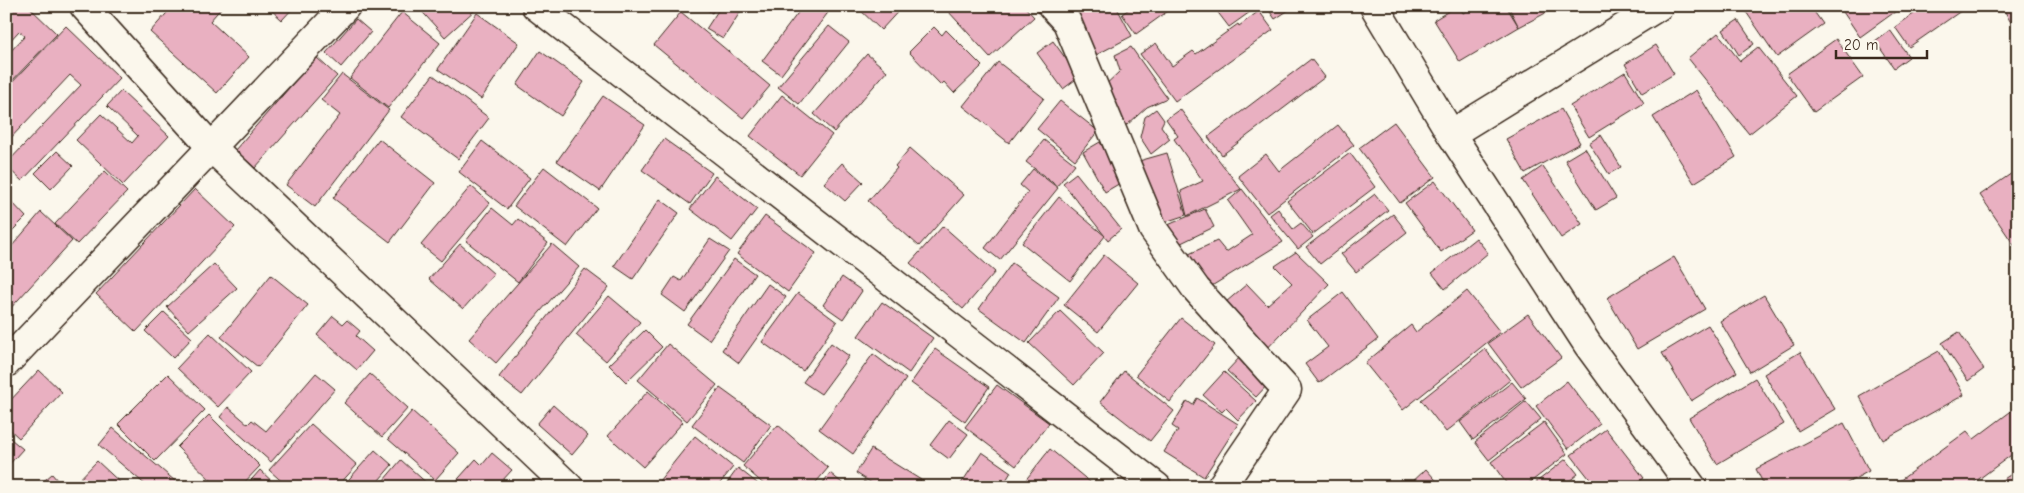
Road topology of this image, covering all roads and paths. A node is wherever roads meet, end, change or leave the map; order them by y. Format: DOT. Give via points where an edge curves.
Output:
graph roads {
  1 [pos="84,6"];
  2 [pos="346,6"];
  3 [pos="536,6"];
  4 [pos="1052,6"];
  5 [pos="1374,6"];
  6 [pos="1659,6"];
  7 [pos="1452,134"];
  8 [pos="212,148"];
  9 [pos="8,358"];
  10 [pos="569,487"];
  11 [pos="1157,487"];
  12 [pos="1221,487"];
  13 [pos="1692,487"];
  1 -- 8 [label="street"];
  2 -- 8 [label="street"];
  3 -- 11 [label="street"];
  4 -- 12 [label="street" via="1067,22 1153,229 1196,289 1287,390"];
  5 -- 7 [label="street"];
  6 -- 7 [label="street"];
  7 -- 13 [label="street" via="1588,344"];
  8 -- 9 [label="street"];
  8 -- 10 [label="street"];
}
